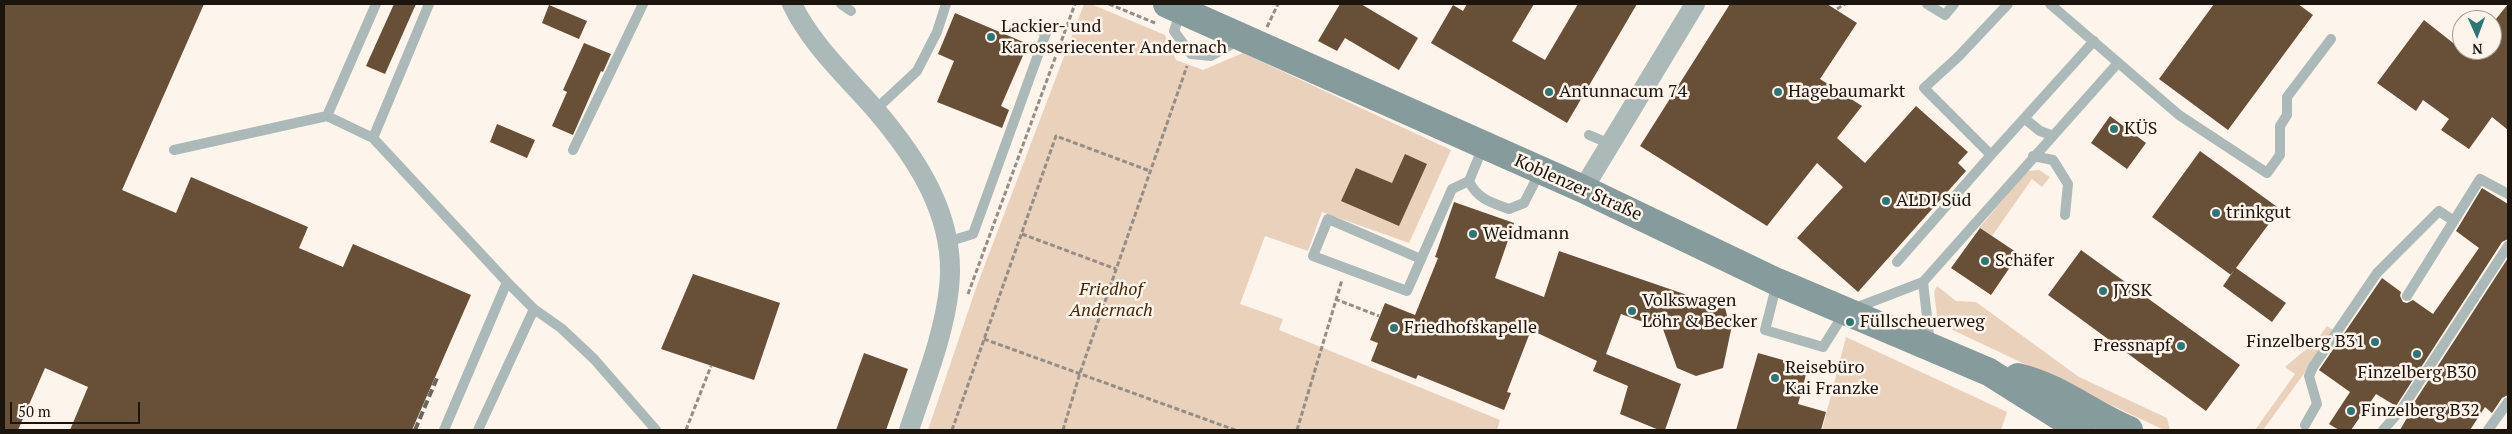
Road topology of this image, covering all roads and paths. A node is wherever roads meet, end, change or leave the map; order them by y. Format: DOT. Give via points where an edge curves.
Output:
graph roads {
  1 [pos="376,4"];
  2 [pos="429,4"];
  3 [pos="643,4"];
  4 [pos="792,4"];
  5 [pos="841,4"];
  6 [pos="946,4"];
  7 [pos="1075,4"];
  8 [pos="1109,4"];
  9 [pos="1695,4"];
  10 [pos="1845,4"];
  11 [pos="1927,4"];
  12 [pos="1954,4"];
  13 [pos="2008,4"];
  14 [pos="2050,4"];
  15 [pos="1837,9"];
  16 [pos="851,11"];
  17 [pos="1184,14"];
  18 [pos="1035,28"];
  19 [pos="1237,34"];
  20 [pos="2331,39"];
  21 [pos="2094,41"];
  22 [pos="1191,54"];
  23 [pos="2117,64"];
  24 [pos="875,110"];
  25 [pos="327,116"];
  26 [pos="2025,119"];
  27 [pos="1588,135"];
  28 [pos="2051,135"];
  29 [pos="373,138"];
  30 [pos="1610,144"];
  31 [pos="1483,146"];
  32 [pos="174,150"];
  33 [pos="573,150"];
  34 [pos="1991,155"];
  35 [pos="2033,156"];
  36 [pos="1150,171"];
  37 [pos="1541,171"];
  38 [pos="1469,181"];
  39 [pos="1583,189"];
  40 [pos="2508,194"];
  41 [pos="2066,215"];
  42 [pos="2454,221"];
  43 [pos="1022,234"];
  44 [pos="948,242"];
  45 [pos="2508,246"];
  46 [pos="1422,259"];
  47 [pos="1897,262"];
  48 [pos="1346,268"];
  49 [pos="1116,269"];
  50 [pos="507,282"];
  51 [pos="1777,282"];
  52 [pos="1923,282"];
  53 [pos="2407,296"];
  54 [pos="1335,298"];
  55 [pos="965,302"];
  56 [pos="534,309"];
  57 [pos="1845,312"];
  58 [pos="1380,316"];
  59 [pos="984,339"];
  60 [pos="1930,348"];
  61 [pos="711,366"];
  62 [pos="1989,372"];
  63 [pos="1080,374"];
  64 [pos="2059,392"];
  65 [pos="2508,402"];
  66 [pos="2120,426"];
  67 [pos="2075,428"];
  68 [pos="2306,428"];
  69 [pos="444,430"];
  70 [pos="478,430"];
  71 [pos="656,430"];
  72 [pos="686,430"];
  73 [pos="909,430"];
  74 [pos="952,430"];
  75 [pos="1062,430"];
  76 [pos="1235,430"];
  77 [pos="1297,430"];
  78 [pos="2383,430"];
  79 [pos="2488,430"];
  1 -- 25 [label="lane"];
  2 -- 29 [label="lane"];
  3 -- 33 [label="lane"];
  4 -- 24 [label="street" via="817,44"];
  5 -- 16 [label="lane"];
  6 -- 24 [label="lane" via="937,32 916,70"];
  7 -- 55 [label="path"];
  8 -- 17 [label="path"];
  9 -- 30 [label="street"];
  10 -- 15 [label="path"];
  11 -- 12 [label="lane" via="1945,16"];
  13 -- 34 [label="lane" via="1924,88"];
  14 -- 21 [label="lane"];
  17 -- 19 [label="street, Koblenzer Straße"];
  17 -- 22 [label="lane"];
  18 -- 44 [label="lane" via="1046,33 973,234"];
  19 -- 22 [label="lane" via="1232,44 1211,56"];
  19 -- 31 [label="street, Koblenzer Straße"];
  20 -- 23 [label="lane" via="2287,97 2287,115 2280,126 2280,155 2266,173 2179,115"];
  21 -- 23 [label="lane"];
  21 -- 26 [label="lane"];
  22 -- 36 [label="path"];
  23 -- 28 [label="lane"];
  24 -- 44 [label="street" via="921,172 940,212"];
  25 -- 29 [label="lane"];
  25 -- 32 [label="lane"];
  26 -- 28 [label="lane"];
  26 -- 34 [label="lane"];
  27 -- 30 [label="lane"];
  28 -- 35 [label="lane"];
  29 -- 50 [label="lane"];
  30 -- 39 [label="street"];
  31 -- 37 [label="street, Koblenzer Straße"];
  31 -- 38 [label="lane"];
  34 -- 47 [label="lane"];
  35 -- 41 [label="lane" via="2053,160 2068,184"];
  35 -- 52 [label="lane"];
  36 -- 43 [label="path" via="1056,136"];
  36 -- 49 [label="path"];
  37 -- 38 [label="lane" via="1524,203 1509,209 1486,201 1473,190"];
  37 -- 39 [label="street, Koblenzer Straße"];
  38 -- 46 [label="lane" via="1452,189"];
  39 -- 51 [label="street, Koblenzer Straße"];
  40 -- 42 [label="lane" via="2480,179"];
  42 -- 53 [label="lane"];
  42 -- 68 [label="lane" via="2439,211 2377,273 2313,367 2309,376 2317,404"];
  43 -- 49 [label="path"];
  43 -- 59 [label="path"];
  44 -- 73 [label="street" via="950,274 945,312"];
  45 -- 78 [label="lane" via="2401,410"];
  46 -- 48 [label="lane" via="1407,291"];
  46 -- 48 [label="lane" via="1328,219 1313,256"];
  48 -- 54 [label="path"];
  49 -- 63 [label="path"];
  50 -- 56 [label="lane"];
  50 -- 69 [label="lane"];
  51 -- 57 [label="street, Koblenzer Straße"];
  51 -- 57 [label="lane" via="1765,330 1823,347"];
  52 -- 57 [label="lane"];
  52 -- 60 [label="lane"];
  54 -- 58 [label="path"];
  54 -- 77 [label="path"];
  56 -- 70 [label="lane"];
  56 -- 71 [label="lane" via="594,358"];
  57 -- 60 [label="street, Koblenzer Straße"];
  59 -- 63 [label="path"];
  59 -- 74 [label="path"];
  60 -- 62 [label="street, Koblenzer Straße"];
  61 -- 72 [label="path"];
  62 -- 64 [label="street, Koblenzer Straße" via="2026,379"];
  62 -- 67 [label="street, Koblenzer Straße"];
  63 -- 75 [label="path"];
  63 -- 76 [label="path"];
  64 -- 66 [label="street, Koblenzer Straße"];
  64 -- 67 [label="street" via="2071,412"];
  65 -- 79 [label="lane"];
  66 -- 67 [label="street" via="2084,419"];
}
